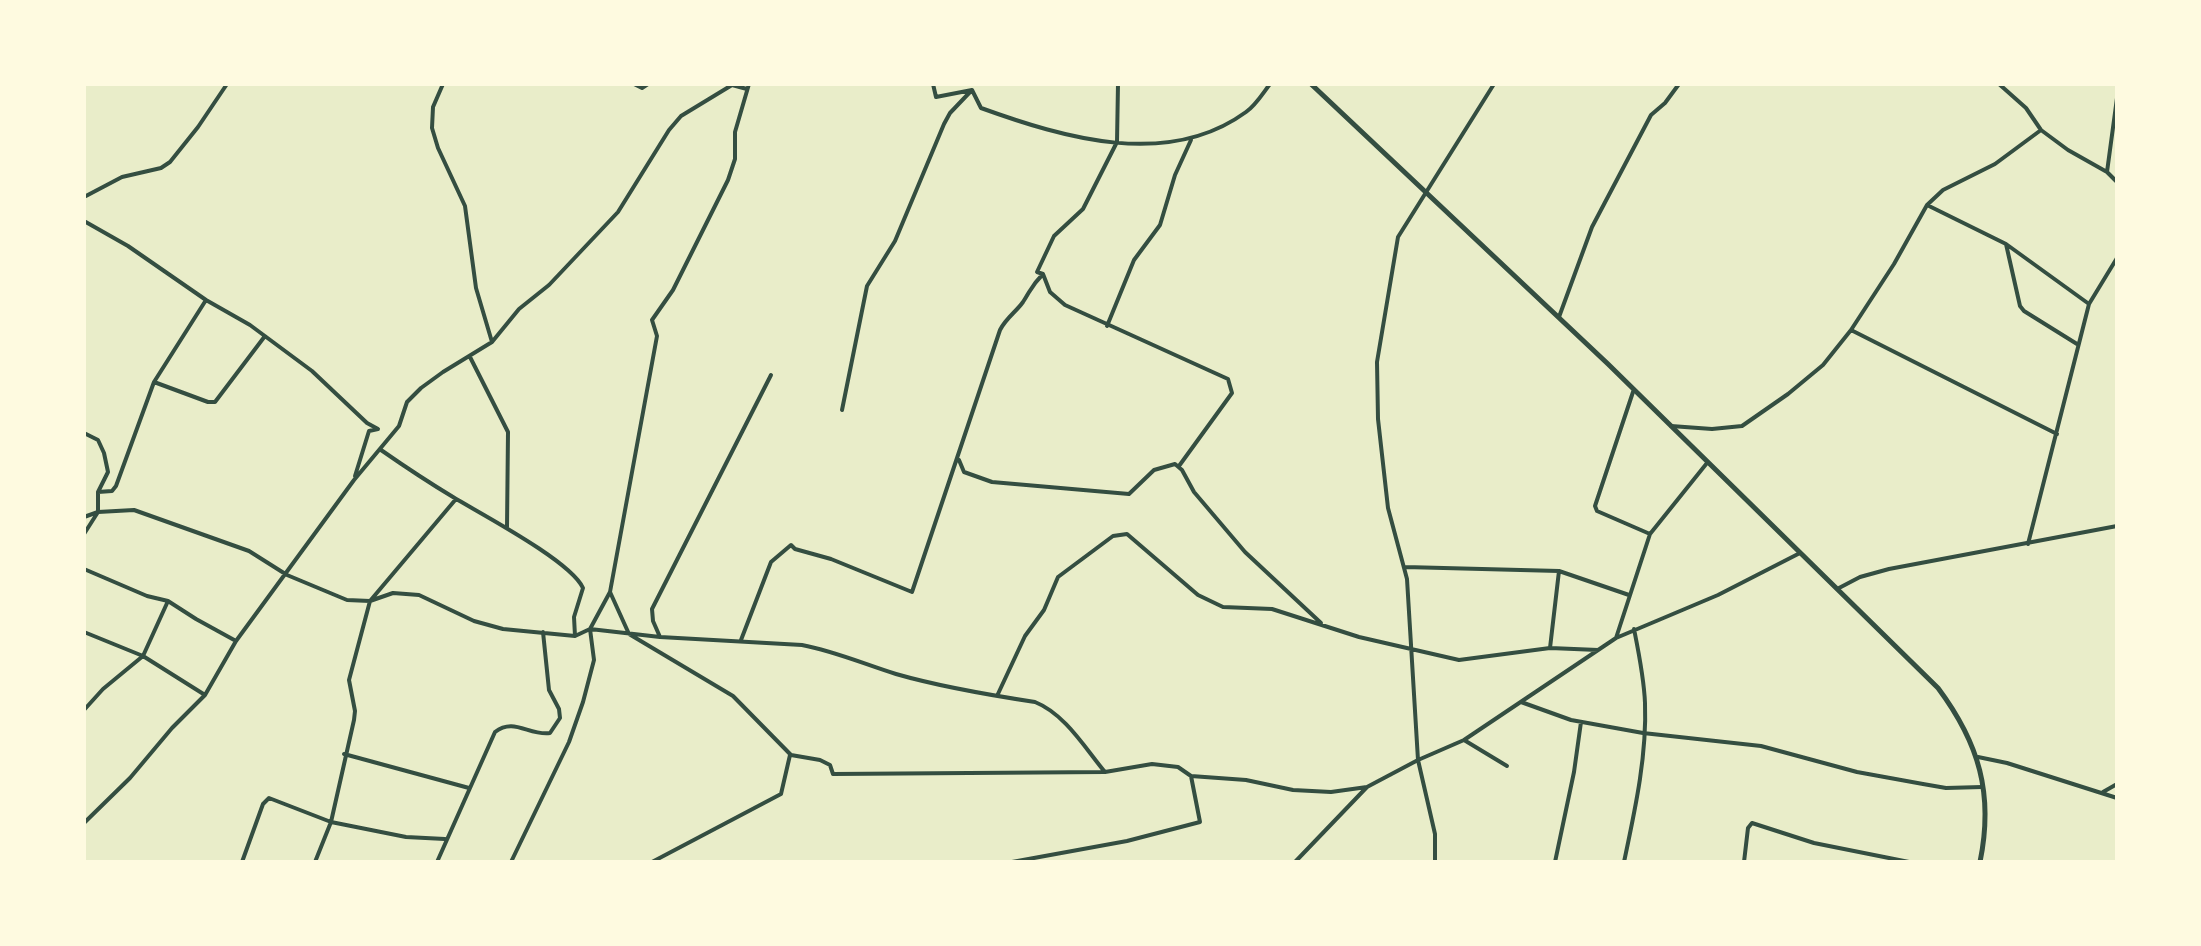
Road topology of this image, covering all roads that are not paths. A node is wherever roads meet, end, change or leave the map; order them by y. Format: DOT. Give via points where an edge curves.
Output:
graph roads {
  1 [pos="227,84"];
  2 [pos="443,84"];
  3 [pos="634,84"];
  4 [pos="648,84"];
  5 [pos="933,84"];
  6 [pos="1118,84"];
  7 [pos="1270,84"];
  8 [pos="1311,84"];
  9 [pos="1494,84"];
  10 [pos="1679,84"];
  11 [pos="1999,84"];
  12 [pos="748,87"];
  13 [pos="972,90"];
  14 [pos="2117,98"];
  15 [pos="2041,130"];
  16 [pos="1192,138"];
  17 [pos="1117,142"];
  18 [pos="2107,172"];
  19 [pos="2117,182"];
  20 [pos="1425,191"];
  21 [pos="84,197"];
  22 [pos="1927,205"];
  23 [pos="84,221"];
  24 [pos="2006,244"];
  25 [pos="2116,261"];
  26 [pos="1043,274"];
  27 [pos="206,300"];
  28 [pos="2089,304"];
  29 [pos="1559,317"];
  30 [pos="1107,326"];
  31 [pos="1851,330"];
  32 [pos="265,336"];
  33 [pos="492,342"];
  34 [pos="2077,344"];
  35 [pos="470,357"];
  36 [pos="771,375"];
  37 [pos="154,382"];
  38 [pos="1633,392"];
  39 [pos="842,410"];
  40 [pos="1668,426"];
  41 [pos="84,433"];
  42 [pos="2057,434"];
  43 [pos="381,450"];
  44 [pos="958,457"];
  45 [pos="1707,463"];
  46 [pos="1179,466"];
  47 [pos="354,480"];
  48 [pos="98,492"];
  49 [pos="456,499"];
  50 [pos="98,512"];
  51 [pos="84,517"];
  52 [pos="2117,526"];
  53 [pos="507,527"];
  54 [pos="84,534"];
  55 [pos="1650,534"];
  56 [pos="2028,544"];
  57 [pos="1801,552"];
  58 [pos="1405,567"];
  59 [pos="84,569"];
  60 [pos="1559,571"];
  61 [pos="287,575"];
  62 [pos="1839,588"];
  63 [pos="610,592"];
  64 [pos="1629,595"];
  65 [pos="168,601"];
  66 [pos="370,601"];
  67 [pos="1322,624"];
  68 [pos="590,629"];
  69 [pos="1634,629"];
  70 [pos="84,632"];
  71 [pos="543,632"];
  72 [pos="629,634"];
  73 [pos="575,636"];
  74 [pos="660,637"];
  75 [pos="1616,638"];
  76 [pos="741,640"];
  77 [pos="236,641"];
  78 [pos="1550,648"];
  79 [pos="1413,649"];
  80 [pos="1598,650"];
  81 [pos="143,656"];
  82 [pos="205,695"];
  83 [pos="997,696"];
  84 [pos="1519,702"];
  85 [pos="84,710"];
  86 [pos="1581,722"];
  87 [pos="1643,733"];
  88 [pos="1464,740"];
  89 [pos="344,754"];
  90 [pos="791,755"];
  91 [pos="1978,757"];
  92 [pos="1418,760"];
  93 [pos="1507,766"];
  94 [pos="1105,772"];
  95 [pos="1191,776"];
  96 [pos="2117,784"];
  97 [pos="1367,787"];
  98 [pos="1984,787"];
  99 [pos="469,788"];
  100 [pos="2100,794"];
  101 [pos="2117,798"];
  102 [pos="331,822"];
  103 [pos="84,823"];
  104 [pos="445,839"];
  105 [pos="242,862"];
  106 [pos="315,862"];
  107 [pos="437,862"];
  108 [pos="511,862"];
  109 [pos="652,862"];
  110 [pos="1012,862"];
  111 [pos="1296,862"];
  112 [pos="1435,862"];
  113 [pos="1555,862"];
  114 [pos="1624,862"];
  115 [pos="1744,862"];
  116 [pos="1909,862"];
  117 [pos="1980,862"];
  1 -- 21 [label="street" via="170,162 122,177"];
  2 -- 33 [label="street" via="433,107 432,128 465,206 476,288"];
  3 -- 4 [label="street"];
  5 -- 13 [label="street" via="936,97"];
  6 -- 17 [label="street"];
  7 -- 16 [label="street" via="1244,114"];
  8 -- 20 [label="street"];
  9 -- 20 [label="street"];
  10 -- 29 [label="street" via="1653,111 1599,213"];
  11 -- 15 [label="street"];
  12 -- 33 [label="street" via="732,85 681,116 618,212"];
  12 -- 63 [label="street" via="728,180 673,290 652,320 657,336"];
  13 -- 17 [label="street" via="981,108 1016,121"];
  13 -- 39 [label="street" via="944,124 895,241 867,286"];
  14 -- 18 [label="street"];
  15 -- 18 [label="street"];
  15 -- 22 [label="street"];
  16 -- 17 [label="street"];
  16 -- 30 [label="street" via="1160,225 1134,260"];
  17 -- 26 [label="street" via="1083,209 1045,251 1037,272"];
  18 -- 19 [label="street"];
  20 -- 29 [label="street"];
  20 -- 58 [label="street" via="1396,246 1377,362 1388,508"];
  22 -- 24 [label="street"];
  22 -- 31 [label="street"];
  23 -- 27 [label="street"];
  24 -- 28 [label="street"];
  24 -- 34 [label="street" via="2020,306"];
  25 -- 28 [label="street"];
  26 -- 30 [label="street" via="1060,302"];
  26 -- 44 [label="street" via="1000,330"];
  27 -- 32 [label="street"];
  27 -- 37 [label="street"];
  28 -- 34 [label="street"];
  29 -- 38 [label="street"];
  30 -- 46 [label="street" via="1231,383 1230,398"];
  31 -- 40 [label="street" via="1823,365 1742,426"];
  31 -- 42 [label="street"];
  32 -- 37 [label="street" via="215,402"];
  32 -- 47 [label="street" via="378,429 369,431"];
  33 -- 35 [label="street"];
  34 -- 42 [label="street"];
  35 -- 43 [label="street" via="407,402 399,426"];
  35 -- 53 [label="street" via="508,432"];
  36 -- 74 [label="street" via="652,609"];
  37 -- 48 [label="street" via="116,486"];
  38 -- 40 [label="street"];
  38 -- 55 [label="street" via="1595,506"];
  40 -- 45 [label="street"];
  41 -- 48 [label="street" via="98,440 104,453 108,472"];
  42 -- 56 [label="street"];
  43 -- 47 [label="street"];
  43 -- 49 [label="street"];
  44 -- 46 [label="street" via="964,472 980,480 1129,494 1154,470"];
  44 -- 76 [label="street" via="912,592 791,545 771,562"];
  45 -- 55 [label="street"];
  45 -- 57 [label="street"];
  46 -- 67 [label="street" via="1189,487 1245,552"];
  47 -- 61 [label="street"];
  48 -- 50 [label="street"];
  49 -- 53 [label="street"];
  49 -- 66 [label="street"];
  50 -- 51 [label="street"];
  50 -- 54 [label="street"];
  50 -- 61 [label="street" via="134,510 162,519 249,551"];
  52 -- 56 [label="street"];
  53 -- 73 [label="street" via="582,583"];
  55 -- 64 [label="street"];
  56 -- 62 [label="street" via="1889,569"];
  57 -- 62 [label="street"];
  57 -- 69 [label="street" via="1718,595"];
  58 -- 60 [label="street"];
  58 -- 79 [label="street"];
  59 -- 65 [label="street"];
  60 -- 64 [label="street"];
  60 -- 78 [label="street"];
  61 -- 66 [label="street" via="347,600"];
  61 -- 77 [label="street"];
  62 -- 91 [label="street" via="1938,688"];
  63 -- 68 [label="street"];
  63 -- 72 [label="street"];
  64 -- 75 [label="street"];
  65 -- 77 [label="street"];
  65 -- 81 [label="street"];
  66 -- 71 [label="street" via="393,593 419,595 484,625"];
  66 -- 89 [label="street" via="349,680 355,711"];
  67 -- 79 [label="street"];
  67 -- 83 [label="street" via="1272,609 1211,604 1127,534 1113,536 1058,577"];
  68 -- 72 [label="street"];
  68 -- 73 [label="street"];
  68 -- 108 [label="street" via="594,660 583,702"];
  69 -- 75 [label="street"];
  69 -- 87 [label="street" via="1644,685"];
  70 -- 81 [label="street"];
  71 -- 73 [label="street"];
  71 -- 99 [label="street" via="549,690 560,718 544,735 511,725 495,732"];
  72 -- 74 [label="street"];
  72 -- 90 [label="street" via="733,696"];
  74 -- 76 [label="street"];
  75 -- 80 [label="street"];
  76 -- 83 [label="street" via="823,649 895,674"];
  77 -- 82 [label="street"];
  78 -- 79 [label="street" via="1470,660"];
  78 -- 80 [label="street"];
  79 -- 92 [label="street"];
  80 -- 84 [label="street"];
  81 -- 82 [label="street"];
  81 -- 85 [label="street"];
  82 -- 103 [label="street"];
  83 -- 94 [label="street" via="1047,707"];
  84 -- 86 [label="street"];
  84 -- 88 [label="street"];
  86 -- 87 [label="street"];
  86 -- 113 [label="street"];
  87 -- 98 [label="street" via="1761,746 1857,772 1946,788"];
  87 -- 114 [label="street"];
  88 -- 92 [label="street"];
  88 -- 93 [label="street"];
  89 -- 99 [label="street"];
  89 -- 102 [label="street"];
  90 -- 94 [label="street" via="820,760 833,774"];
  90 -- 109 [label="street" via="781,794"];
  91 -- 98 [label="street"];
  91 -- 100 [label="street"];
  92 -- 97 [label="street"];
  92 -- 112 [label="street" via="1435,834"];
  94 -- 95 [label="street" via="1152,764 1178,767"];
  95 -- 97 [label="street" via="1293,790"];
  95 -- 110 [label="street" via="1200,822"];
  96 -- 100 [label="street"];
  97 -- 111 [label="street"];
  98 -- 117 [label="street"];
  99 -- 104 [label="street"];
  100 -- 101 [label="street"];
  102 -- 104 [label="street"];
  102 -- 105 [label="street" via="266,799"];
  102 -- 106 [label="street"];
  104 -- 107 [label="street"];
  115 -- 116 [label="street" via="1752,823 1814,843"];
}
